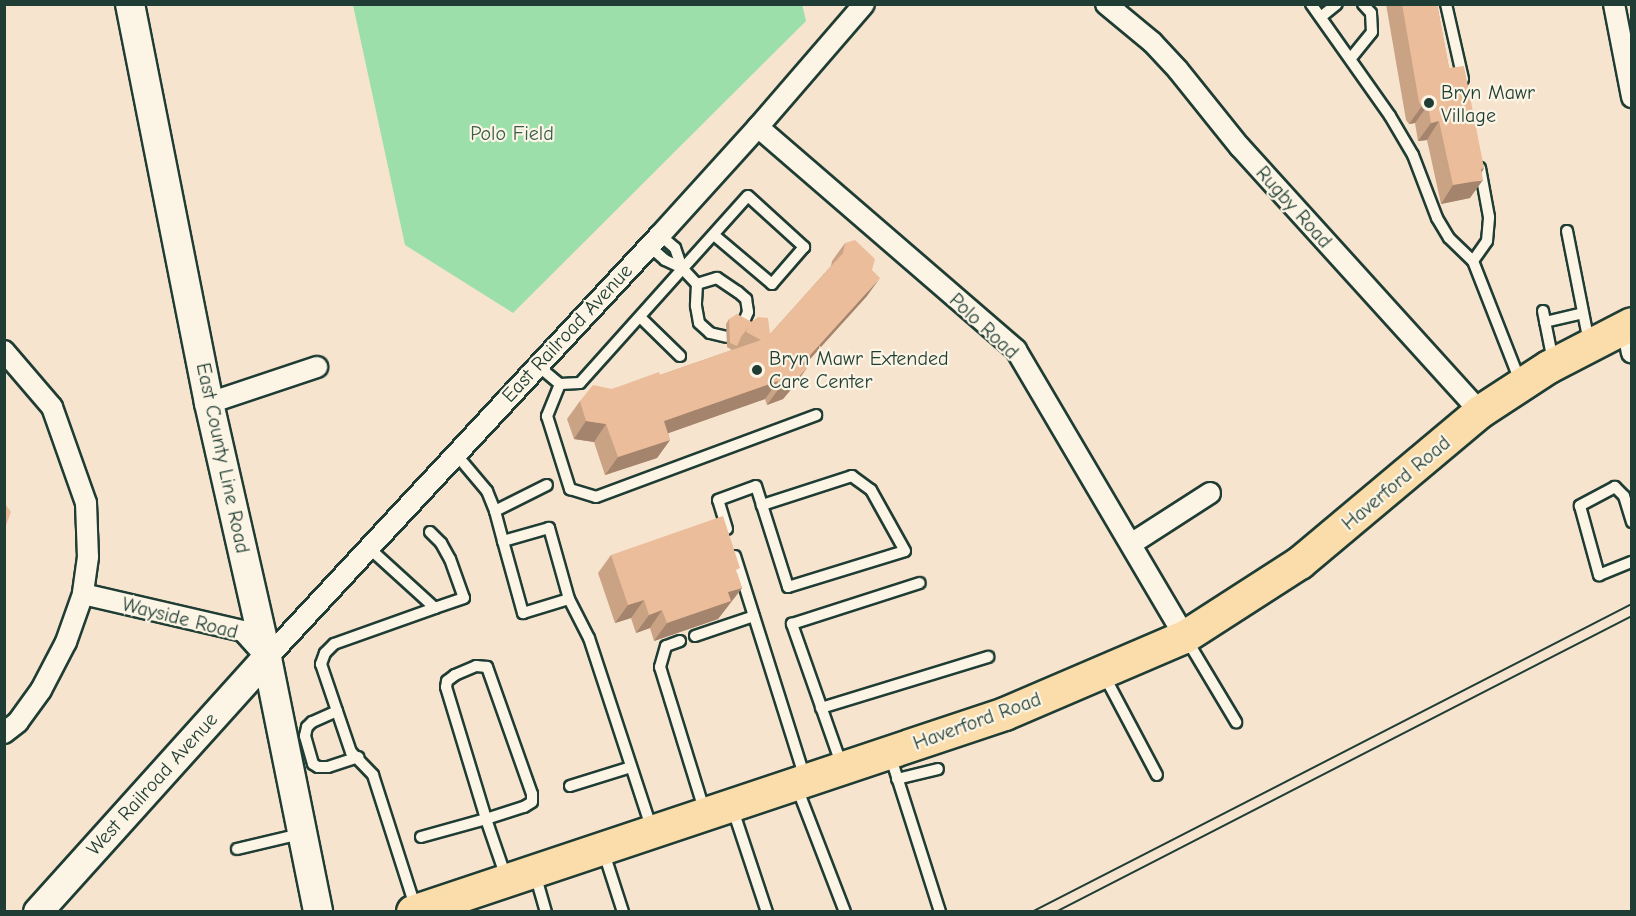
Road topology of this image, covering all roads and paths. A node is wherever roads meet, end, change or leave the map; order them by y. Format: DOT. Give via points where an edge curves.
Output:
graph roads {
  1 [pos="130,4"];
  2 [pos="864,4"];
  3 [pos="1106,4"];
  4 [pos="1311,4"];
  5 [pos="1337,4"];
  6 [pos="1364,4"];
  7 [pos="1446,4"];
  8 [pos="1614,4"];
  9 [pos="1322,16"];
  10 [pos="1351,58"];
  11 [pos="1464,86"];
  12 [pos="1632,97"];
  13 [pos="758,127"];
  14 [pos="1477,152"];
  15 [pos="1567,231"];
  16 [pos="714,235"];
  17 [pos="655,240"];
  18 [pos="1473,261"];
  19 [pos="682,268"];
  20 [pos="697,284"];
  21 [pos="1583,313"];
  22 [pos="640,317"];
  23 [pos="743,324"];
  24 [pos="1630,334"];
  25 [pos="727,337"];
  26 [pos="1590,345"];
  27 [pos="4,351"];
  28 [pos="680,356"];
  29 [pos="1553,364"];
  30 [pos="537,365"];
  31 [pos="316,368"];
  32 [pos="560,384"];
  33 [pos="1521,385"];
  34 [pos="209,403"];
  35 [pos="1480,412"];
  36 [pos="816,415"];
  37 [pos="455,453"];
  38 [pos="547,485"];
  39 [pos="1628,491"];
  40 [pos="1210,493"];
  41 [pos="762,505"];
  42 [pos="495,511"];
  43 [pos="1632,522"];
  44 [pos="430,532"];
  45 [pos="503,541"];
  46 [pos="1131,544"];
  47 [pos="369,548"];
  48 [pos="1632,562"];
  49 [pos="920,583"];
  50 [pos="83,594"];
  51 [pos="569,599"];
  52 [pos="435,608"];
  53 [pos="754,616"];
  54 [pos="695,636"];
  55 [pos="1185,637"];
  56 [pos="680,641"];
  57 [pos="988,657"];
  58 [pos="267,658"];
  59 [pos="1103,672"];
  60 [pos="821,708"];
  61 [pos="337,711"];
  62 [pos="1236,722"];
  63 [pos="4,733"];
  64 [pos="358,757"];
  65 [pos="893,765"];
  66 [pos="631,767"];
  67 [pos="843,767"];
  68 [pos="938,768"];
  69 [pos="1157,775"];
  70 [pos="800,780"];
  71 [pos="570,786"];
  72 [pos="718,808"];
  73 [pos="486,819"];
  74 [pos="652,831"];
  75 [pos="301,834"];
  76 [pos="421,837"];
  77 [pos="602,847"];
  78 [pos="237,849"];
  79 [pos="520,874"];
  80 [pos="415,911"];
  81 [pos="38,912"];
  82 [pos="318,912"];
  83 [pos="546,912"];
  84 [pos="623,912"];
  85 [pos="767,912"];
  86 [pos="846,912"];
  87 [pos="940,912"];
  1 -- 34 [label="street, East County Line Road"];
  2 -- 13 [label="street, East Railroad Avenue"];
  3 -- 35 [label="street, Rugby Road" via="1145,35 1178,70 1240,147"];
  4 -- 9 [label="lane"];
  5 -- 9 [label="lane"];
  6 -- 10 [label="lane" via="1371,14 1372,32"];
  7 -- 11 [label="lane"];
  8 -- 12 [label="street"];
  9 -- 10 [label="lane"];
  10 -- 18 [label="lane" via="1413,155 1437,218 1449,238"];
  13 -- 17 [label="street, East Railroad Avenue"];
  13 -- 46 [label="street, Polo Road" via="1016,350"];
  14 -- 18 [label="lane" via="1489,217 1487,241"];
  15 -- 21 [label="lane"];
  16 -- 16 [label="lane" via="748,196 804,247 772,284"];
  16 -- 19 [label="lane"];
  17 -- 19 [label="lane" via="665,260"];
  17 -- 19 [label="lane" via="675,248"];
  17 -- 30 [label="street, East Railroad Avenue"];
  18 -- 33 [label="lane"];
  19 -- 20 [label="lane"];
  19 -- 22 [label="lane"];
  20 -- 23 [label="lane" via="717,278 746,299 748,312"];
  20 -- 25 [label="lane" via="699,323 710,333"];
  21 -- 26 [label="lane"];
  21 -- 29 [label="lane" via="1544,316"];
  22 -- 28 [label="lane"];
  22 -- 32 [label="lane" via="580,382"];
  24 -- 26 [label="main road, Haverford Road"];
  26 -- 29 [label="main road, Haverford Road"];
  27 -- 50 [label="street" via="52,406 86,503 88,557"];
  29 -- 33 [label="main road, Haverford Road"];
  30 -- 32 [label="lane"];
  30 -- 37 [label="street, East Railroad Avenue"];
  31 -- 34 [label="street"];
  32 -- 36 [label="lane" via="547,416 556,448 570,489 596,497"];
  33 -- 35 [label="main road, Haverford Road"];
  34 -- 58 [label="street, East County Line Road"];
  35 -- 55 [label="main road, Haverford Road" via="1300,563"];
  37 -- 42 [label="lane" via="487,491"];
  37 -- 47 [label="street, East Railroad Avenue"];
  38 -- 42 [label="lane"];
  39 -- 43 [label="lane"];
  39 -- 48 [label="lane" via="1615,487 1580,506 1599,575"];
  40 -- 46 [label="street"];
  41 -- 41 [label="lane" via="788,587 905,551 871,490 852,476"];
  41 -- 53 [label="lane" via="756,486 718,500"];
  42 -- 45 [label="lane"];
  44 -- 52 [label="lane" via="450,559 464,598"];
  45 -- 51 [label="lane" via="549,528"];
  45 -- 51 [label="lane" via="523,613"];
  46 -- 55 [label="street, Polo Road"];
  47 -- 52 [label="lane"];
  47 -- 58 [label="street, East Railroad Avenue"];
  49 -- 60 [label="lane" via="792,624"];
  50 -- 58 [label="street, Wayside Road" via="243,631"];
  50 -- 63 [label="street" via="66,642 41,690 18,722"];
  51 -- 66 [label="lane" via="589,638"];
  52 -- 61 [label="lane" via="334,644 321,664"];
  53 -- 54 [label="lane"];
  53 -- 70 [label="lane"];
  55 -- 59 [label="main road, Haverford Road"];
  55 -- 62 [label="lane"];
  56 -- 72 [label="lane" via="666,646 660,667"];
  57 -- 60 [label="lane"];
  58 -- 75 [label="street, East County Line Road"];
  58 -- 81 [label="street, West Railroad Avenue"];
  59 -- 65 [label="main road, Haverford Road"];
  59 -- 69 [label="lane"];
  60 -- 67 [label="lane"];
  61 -- 64 [label="lane" via="351,752"];
  61 -- 64 [label="lane" via="307,727 305,736 313,764 328,767"];
  64 -- 80 [label="lane" via="373,775"];
  65 -- 67 [label="main road, Haverford Road"];
  65 -- 68 [label="lane"];
  65 -- 87 [label="lane"];
  66 -- 71 [label="lane"];
  66 -- 74 [label="lane"];
  67 -- 70 [label="main road, Haverford Road"];
  70 -- 72 [label="main road, Haverford Road"];
  70 -- 86 [label="lane"];
  72 -- 74 [label="main road, Haverford Road"];
  72 -- 85 [label="lane"];
  73 -- 73 [label="lane" via="524,807 532,802 532,794 487,667 476,666 447,681 446,687"];
  73 -- 76 [label="lane"];
  73 -- 79 [label="lane"];
  74 -- 77 [label="main road, Haverford Road"];
  75 -- 78 [label="lane"];
  75 -- 82 [label="street, East County Line Road"];
  77 -- 79 [label="main road, Haverford Road"];
  77 -- 84 [label="lane"];
  79 -- 80 [label="main road, Haverford Road"];
  79 -- 83 [label="lane"];
}
